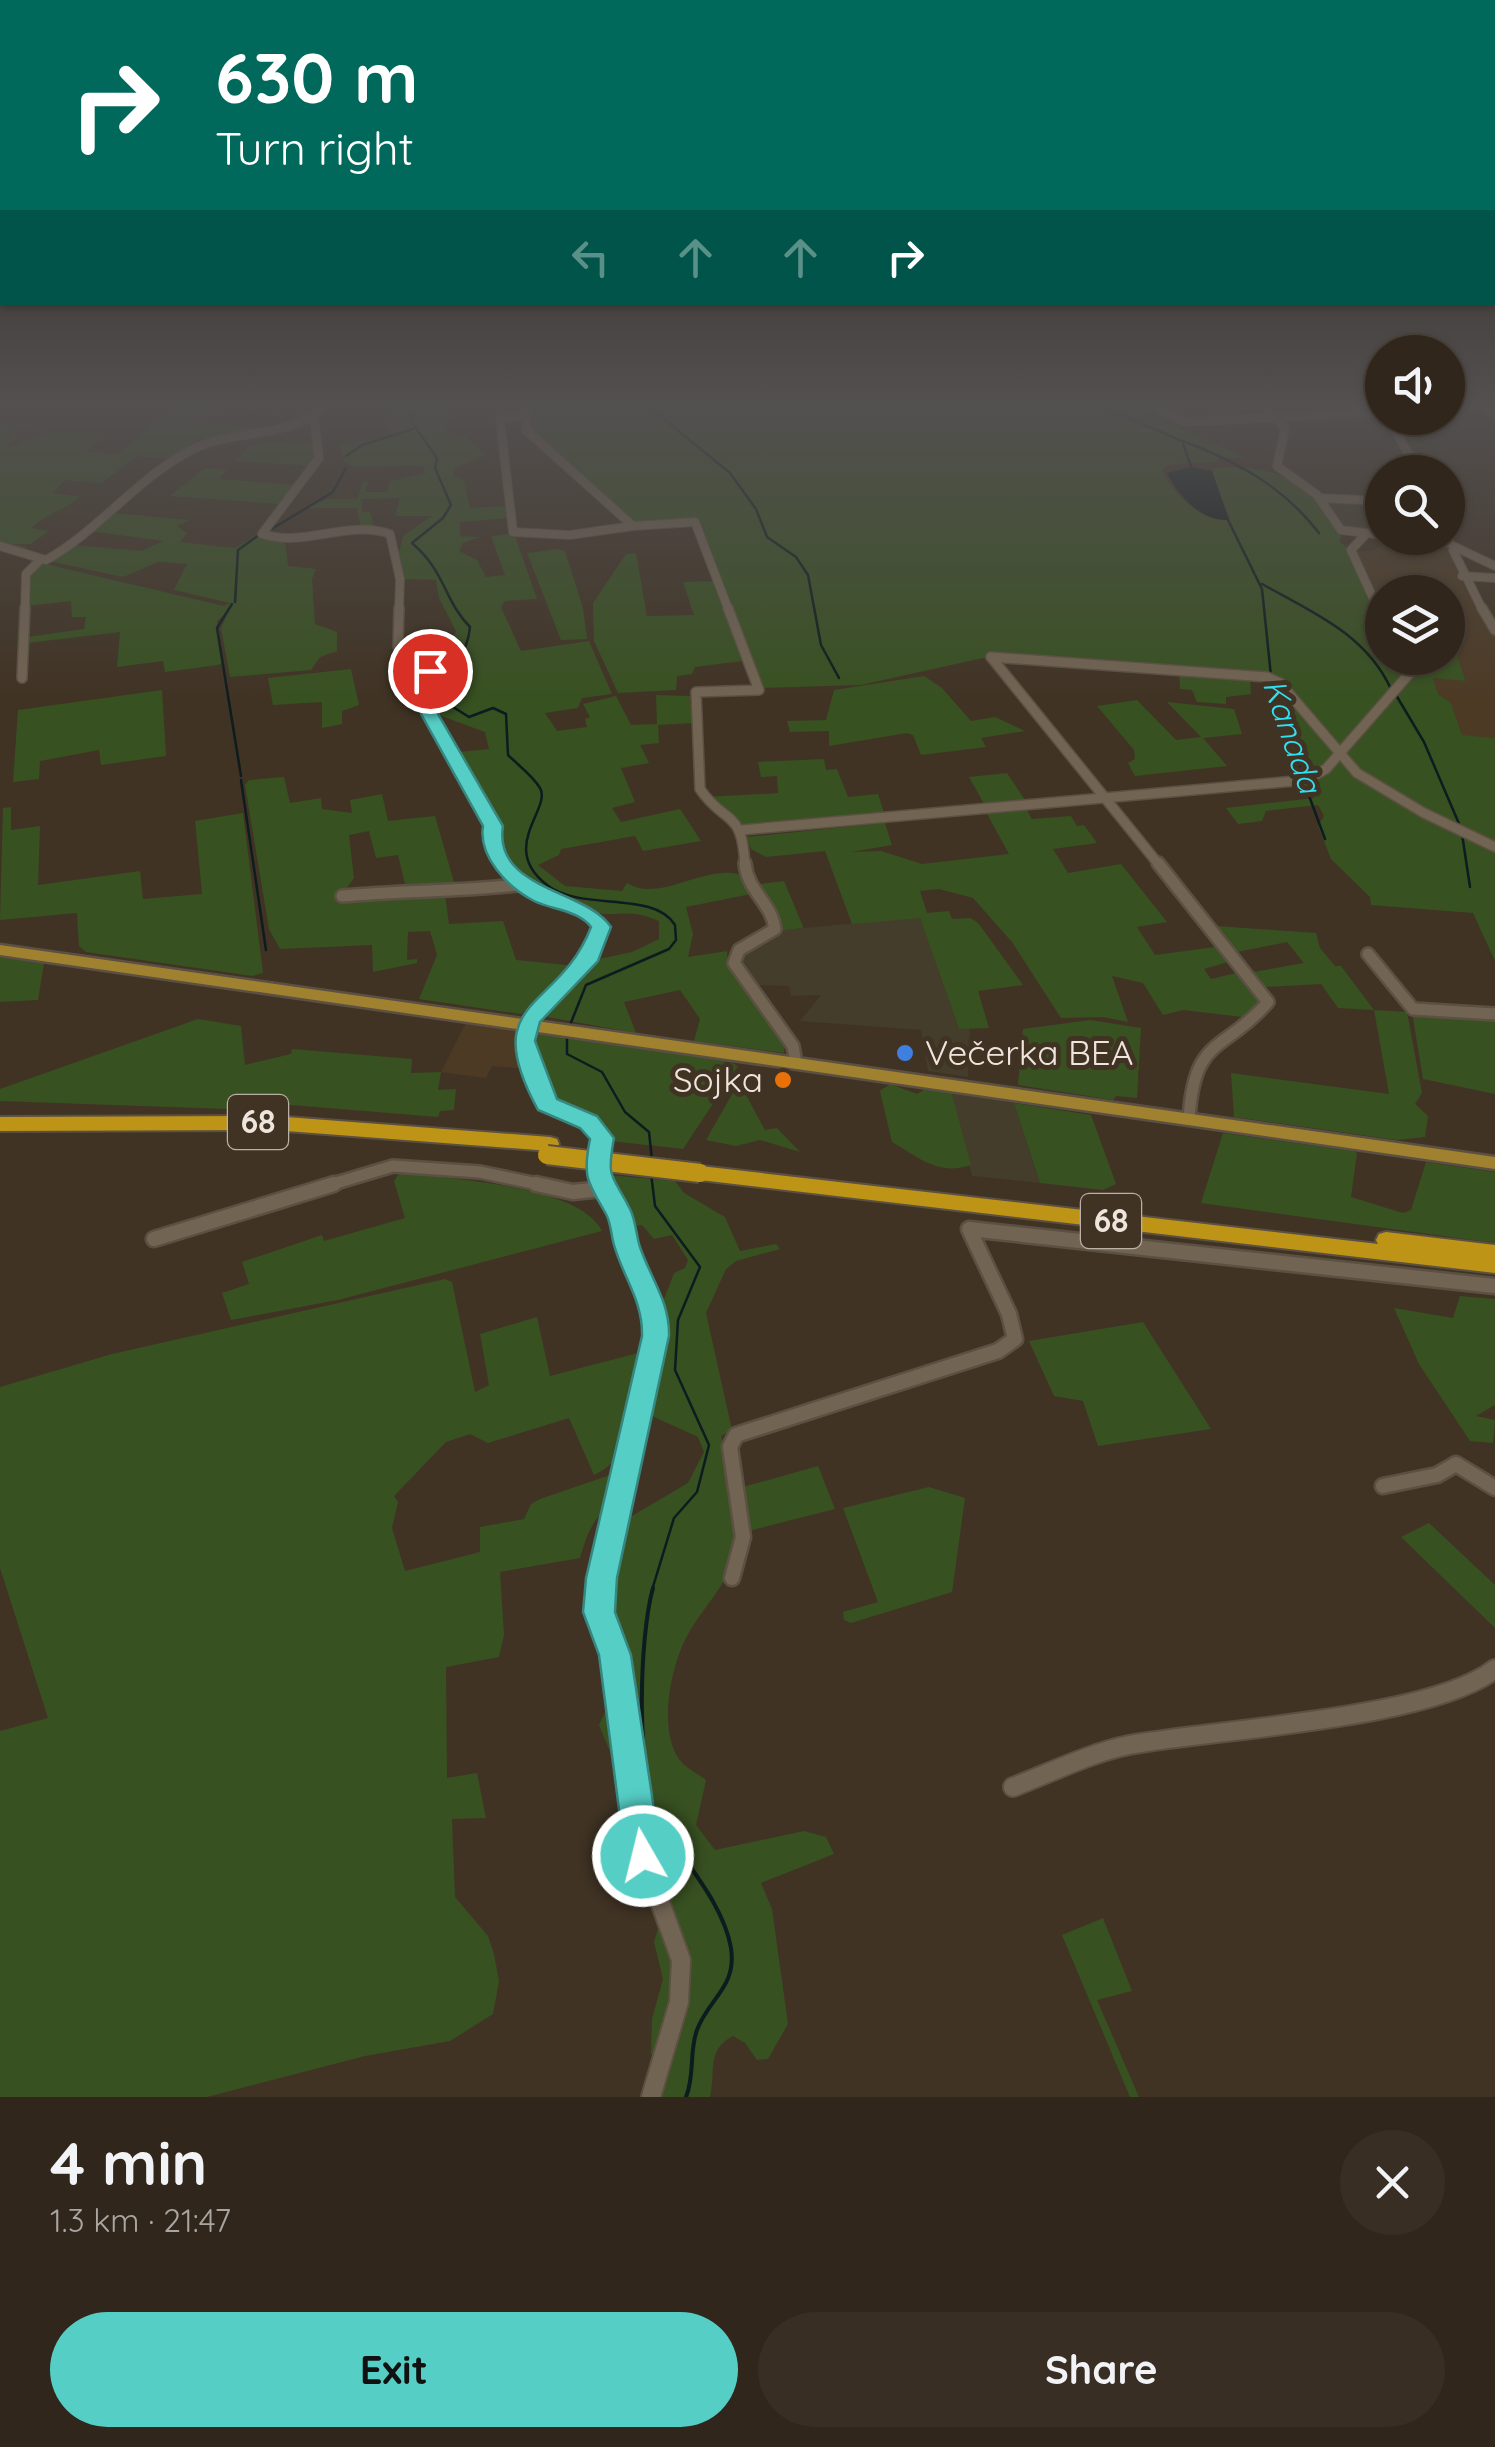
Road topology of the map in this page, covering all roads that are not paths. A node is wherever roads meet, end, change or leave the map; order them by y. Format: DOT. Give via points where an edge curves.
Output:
graph roads {
  1 [pos="120,505"];
  2 [pos="284,505"];
  3 [pos="509,505"];
  4 [pos="609,505"];
  5 [pos="1323,505"];
  6 [pos="633,526"];
  7 [pos="1364,536"];
  8 [pos="0,546"];
  9 [pos="1465,549"];
  10 [pos="39,561"];
  11 [pos="1493,562"];
  12 [pos="1465,576"];
  13 [pos="1495,578"];
  14 [pos="1465,581"];
  15 [pos="1365,587"];
  16 [pos="1495,630"];
  17 [pos="1407,675"];
  18 [pos="22,678"];
  19 [pos="1341,753"];
  20 [pos="1106,799"];
  21 [pos="741,830"];
  22 [pos="1495,846"];
  23 [pos="526,884"];
  24 [pos="342,896"];
  25 [pos="0,950"];
  26 [pos="1368,954"];
  27 [pos="1495,1014"];
  28 [pos="527,1024"];
  29 [pos="796,1063"];
  30 [pos="1189,1120"];
  31 [pos="0,1124"];
  32 [pos="0,1135"];
  33 [pos="548,1149"];
  34 [pos="1495,1163"];
  35 [pos="702,1167"];
  36 [pos="601,1189"];
  37 [pos="154,1239"];
  38 [pos="1495,1253"];
  39 [pos="1495,1266"];
  40 [pos="1495,1286"];
  41 [pos="1384,1486"];
  42 [pos="1495,1488"];
  43 [pos="732,1578"];
  44 [pos="1495,1669"];
  45 [pos="1013,1787"];
  46 [pos="651,2097"];
  1 -- 10 [label="street"];
  2 -- 23 [label="street" via="262,534 287,540 370,529 392,537 400,579 398,648 430,671 426,700 434,727 493,826 496,857"];
  3 -- 6 [label="street" via="512,532 570,535"];
  4 -- 6 [label="street"];
  5 -- 7 [label="street" via="1338,528"];
  6 -- 21 [label="street" via="695,522 760,690 696,692 693,700 702,794"];
  7 -- 15 [label="street" via="1351,550"];
  8 -- 10 [label="street"];
  9 -- 11 [label="street"];
  10 -- 18 [label="street" via="26,574"];
  12 -- 13 [label="street"];
  14 -- 16 [label="street"];
  17 -- 19 [label="street"];
  19 -- 20 [label="street" via="1306,780"];
  19 -- 20 [label="street" via="1280,683 1267,677 991,658"];
  19 -- 22 [label="street" via="1357,773 1391,794"];
  20 -- 21 [label="street"];
  20 -- 30 [label="street" via="1268,1002 1199,1057"];
  21 -- 29 [label="street" via="747,880 776,923 770,935 739,950 734,963 793,1046"];
  23 -- 24 [label="street"];
  23 -- 28 [label="street" via="538,895 592,914 602,933 578,972"];
  25 -- 28 [label="main road"];
  26 -- 27 [label="street" via="1413,1009"];
  28 -- 29 [label="main road"];
  28 -- 36 [label="street" via="524,1041 547,1104 589,1122 602,1138"];
  29 -- 30 [label="main road"];
  30 -- 34 [label="main road"];
  31 -- 33 [label="highway, 68" via="273,1123"];
  32 -- 33 [label="highway, 68" via="268,1133"];
  33 -- 35 [label="highway, 68, bridge"];
  35 -- 38 [label="highway, 68"];
  35 -- 39 [label="highway, 68"];
  36 -- 37 [label="street" via="573,1192 480,1172 393,1166"];
  36 -- 46 [label="street" via="620,1213 656,1313 599,1612 615,1655 643,1856 680,1960 679,2002"];
  40 -- 43 [label="street" via="969,1230 1015,1339 736,1436 730,1447 743,1537"];
  41 -- 42 [label="street" via="1456,1464"];
  44 -- 45 [label="street" via="1477,1683 1382,1708 1124,1746"];
}
